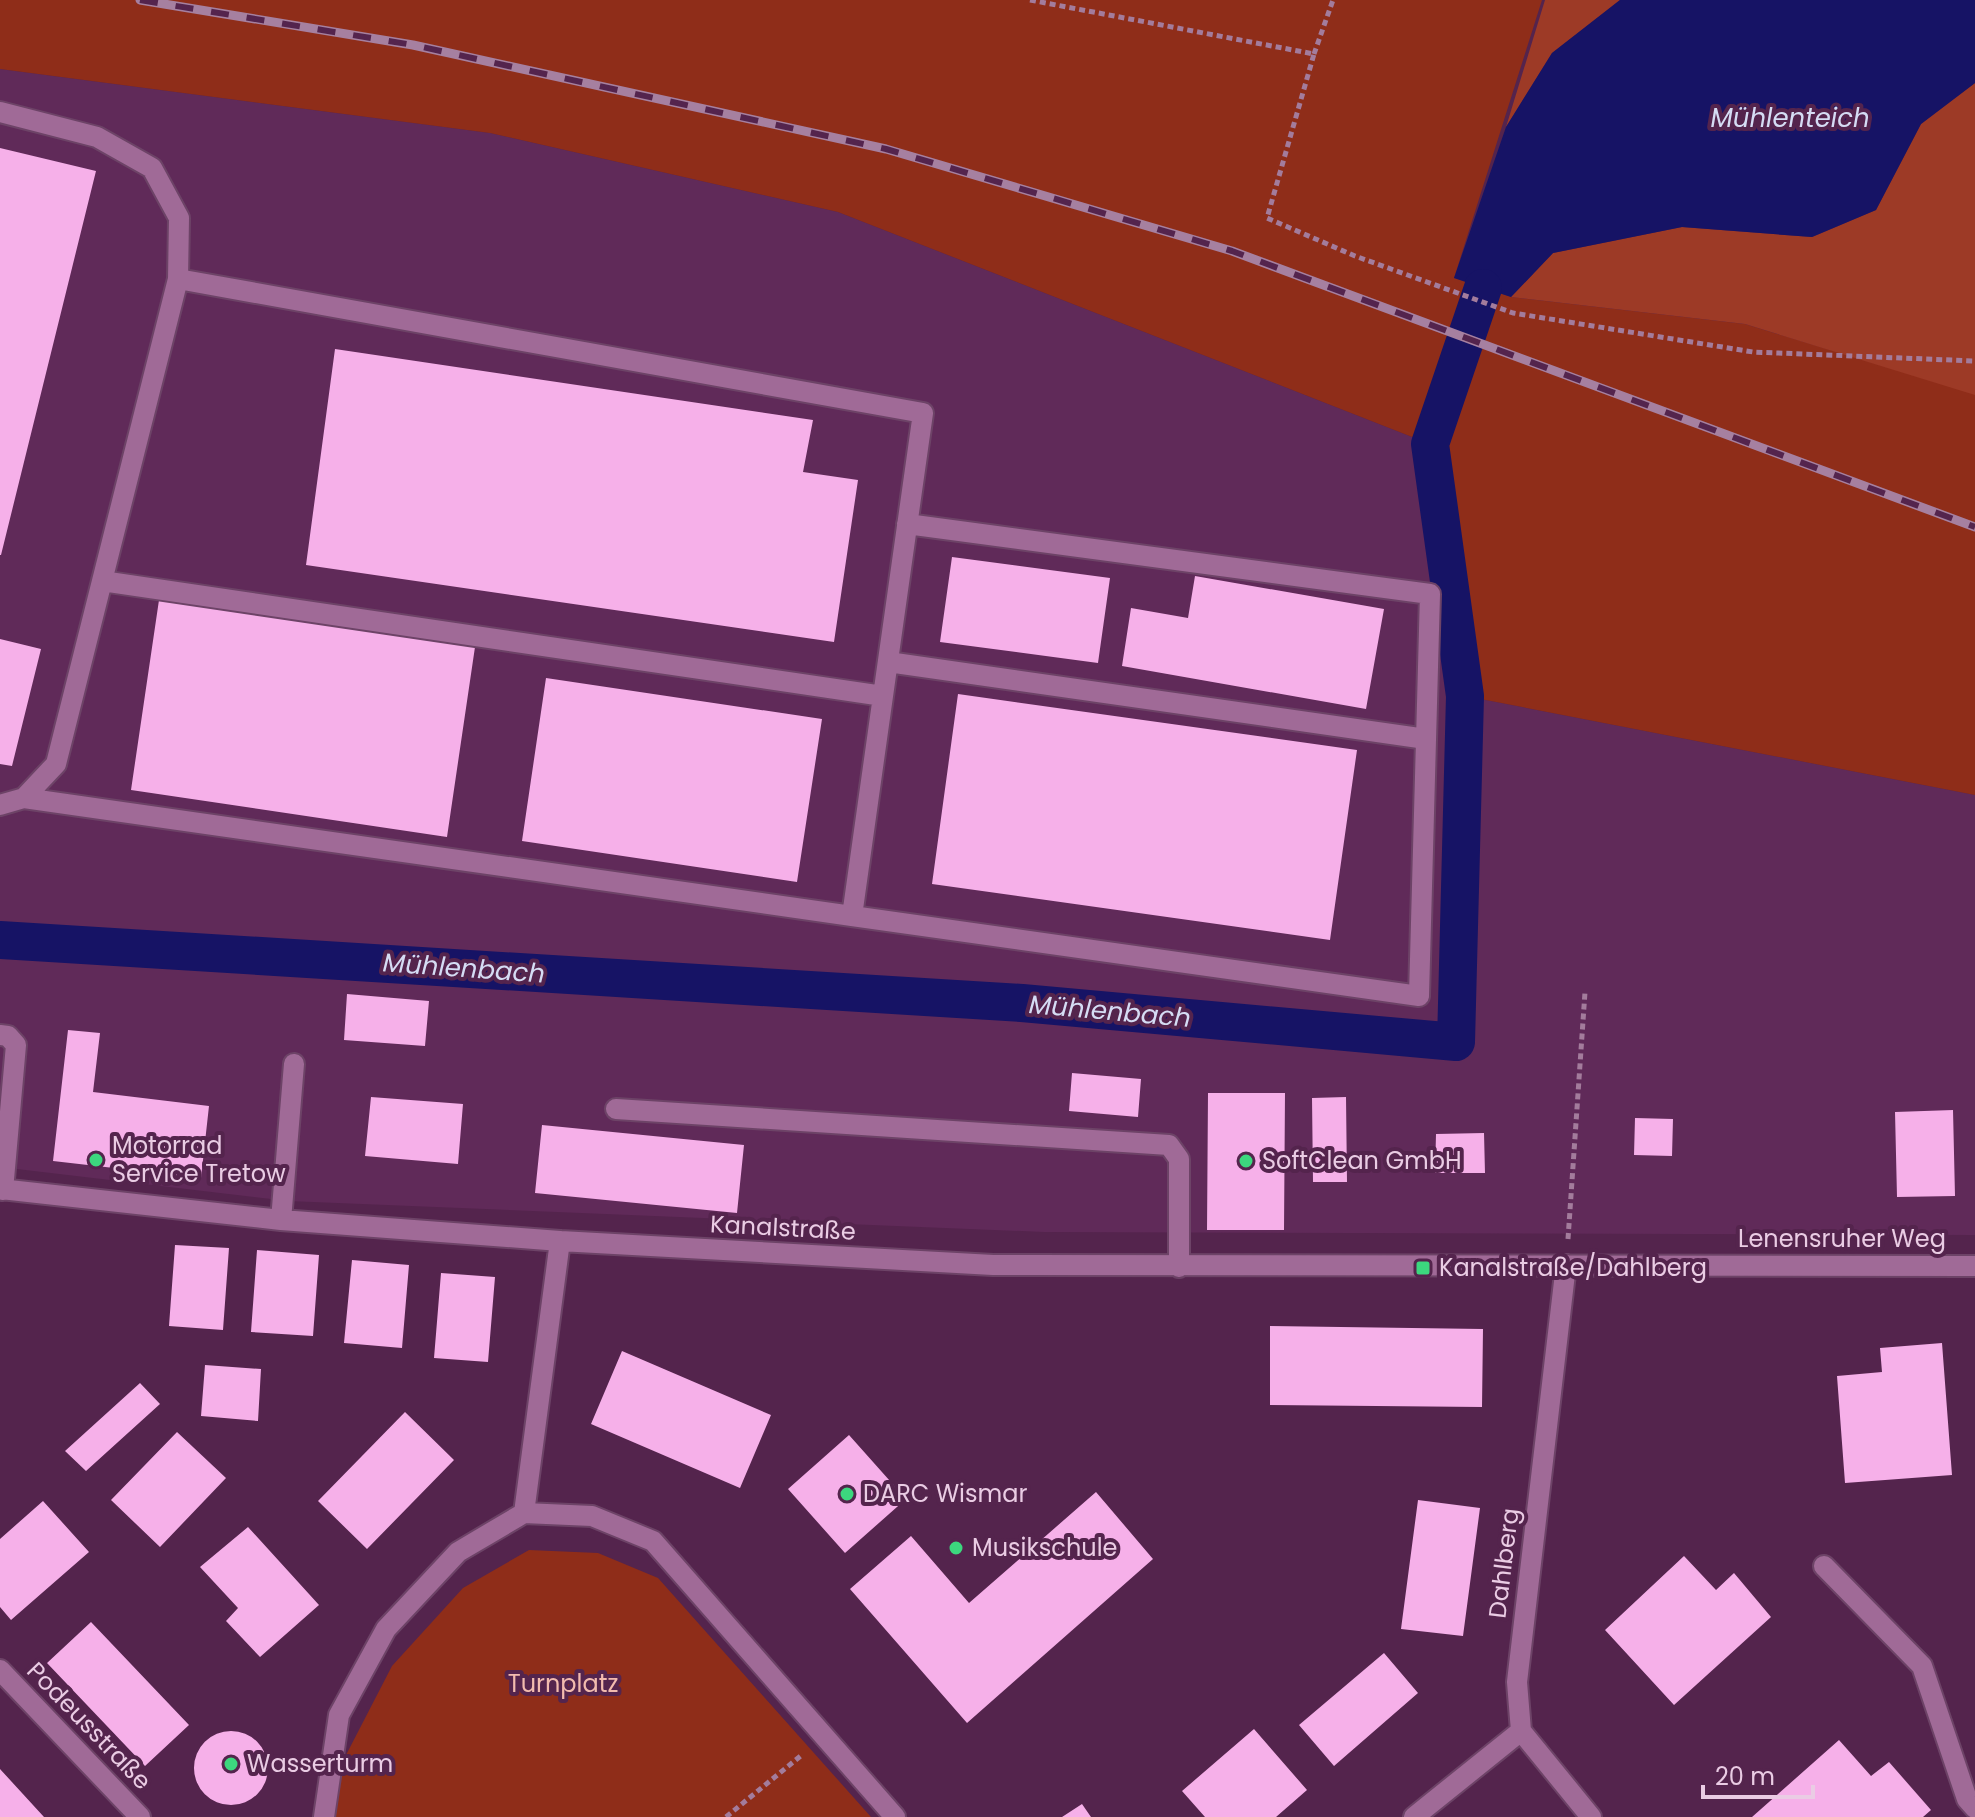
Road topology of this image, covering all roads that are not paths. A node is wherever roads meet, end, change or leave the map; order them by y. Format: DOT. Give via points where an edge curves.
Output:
graph roads {
  1 [pos="0,112"];
  2 [pos="178,279"];
  3 [pos="907,524"];
  4 [pos="102,581"];
  5 [pos="888,662"];
  6 [pos="883,696"];
  7 [pos="1426,739"];
  8 [pos="24,798"];
  9 [pos="0,805"];
  10 [pos="852,916"];
  11 [pos="0,1035"];
  12 [pos="294,1064"];
  13 [pos="616,1109"];
  14 [pos="2,1190"];
  15 [pos="281,1220"];
  16 [pos="560,1241"];
  17 [pos="1566,1265"];
  18 [pos="1975,1266"];
  19 [pos="1179,1267"];
  20 [pos="524,1513"];
  21 [pos="1824,1566"];
  22 [pos="0,1670"];
  23 [pos="1521,1731"];
  24 [pos="1975,1808"];
  25 [pos="140,1817"];
  26 [pos="324,1817"];
  27 [pos="895,1817"];
  28 [pos="1414,1817"];
  29 [pos="1591,1817"];
  1 -- 2 [label="street" via="97,137 152,168 179,218"];
  2 -- 3 [label="street" via="923,413"];
  2 -- 4 [label="street"];
  3 -- 5 [label="street"];
  3 -- 7 [label="street" via="1430,594"];
  4 -- 6 [label="street"];
  4 -- 8 [label="street" via="56,764"];
  5 -- 6 [label="street"];
  5 -- 7 [label="street"];
  6 -- 10 [label="street"];
  7 -- 10 [label="street" via="1419,996"];
  8 -- 9 [label="street"];
  8 -- 10 [label="street"];
  11 -- 14 [label="street" via="16,1045"];
  12 -- 15 [label="street"];
  13 -- 19 [label="street" via="1169,1145 1179,1159"];
  14 -- 15 [label="street, Kanalstraße"];
  15 -- 16 [label="street, Kanalstraße"];
  16 -- 19 [label="street, Kanalstraße" via="993,1265"];
  16 -- 20 [label="street"];
  17 -- 18 [label="street, Lenensruher Weg"];
  17 -- 19 [label="street, Kanalstraße"];
  17 -- 23 [label="street, Dahlberg" via="1517,1682"];
  20 -- 26 [label="street" via="458,1552 386,1629 339,1715"];
  20 -- 27 [label="street" via="592,1516 653,1541"];
  21 -- 24 [label="street" via="1922,1666 1967,1799"];
  22 -- 25 [label="street, Podeusstraße"];
  23 -- 28 [label="street"];
  23 -- 29 [label="street"];
}
